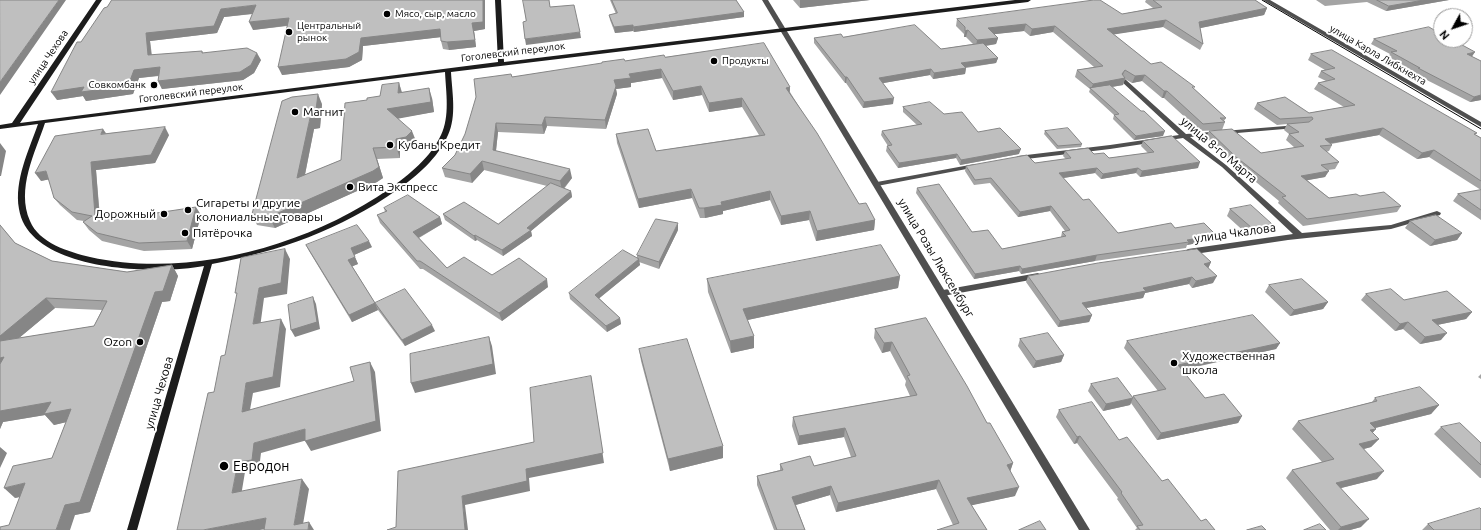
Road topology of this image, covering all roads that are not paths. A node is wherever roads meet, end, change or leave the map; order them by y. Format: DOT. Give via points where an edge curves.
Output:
graph roads {
  1 [pos="100,0"];
  2 [pos="498,0"];
  3 [pos="765,0"];
  4 [pos="1028,0"];
  5 [pos="1266,0"];
  6 [pos="782,30"];
  7 [pos="502,64"];
  8 [pos="448,70"];
  9 [pos="1123,80"];
  10 [pos="42,122"];
  11 [pos="1305,125"];
  12 [pos="1481,125"];
  13 [pos="14,126"];
  14 [pos="0,128"];
  15 [pos="1184,136"];
  16 [pos="1013,159"];
  17 [pos="983,164"];
  18 [pos="877,184"];
  19 [pos="1436,213"];
  20 [pos="1300,236"];
  21 [pos="1179,253"];
  22 [pos="210,262"];
  23 [pos="1049,274"];
  24 [pos="943,293"];
  25 [pos="132,530"];
  26 [pos="1085,530"];
  1 -- 13 [label="main road, улица Чехова"];
  2 -- 7 [label="main road"];
  3 -- 6 [label="street, улица Розы Люксембург"];
  4 -- 6 [label="main road, Гоголевский переулок"];
  5 -- 12 [label="street, улица Карла Либкнехта"];
  6 -- 7 [label="main road, Гоголевский переулок"];
  6 -- 18 [label="street, улица Розы Люксембург"];
  7 -- 8 [label="main road, Гоголевский переулок"];
  8 -- 10 [label="main road, Гоголевский переулок"];
  8 -- 22 [label="main road" via="450,116 445,134 433,153 415,173 362,211 326,228 288,243"];
  9 -- 15 [label="street, улица 8-го Марта"];
  10 -- 13 [label="main road, Гоголевский переулок"];
  10 -- 22 [label="main road" via="22,185 20,204 26,222 40,238 67,253 88,260 123,266"];
  11 -- 15 [label="street"];
  13 -- 14 [label="main road, Гоголевский переулок"];
  15 -- 16 [label="street"];
  15 -- 20 [label="street, улица 8-го Марта" via="1224,166"];
  17 -- 18 [label="street"];
  18 -- 24 [label="street, улица Розы Люксембург"];
  19 -- 20 [label="street, улица Чкалова" via="1391,227"];
  20 -- 21 [label="street, улица Чкалова"];
  22 -- 25 [label="main road, улица Чехова"];
  23 -- 24 [label="street"];
  24 -- 26 [label="street, улица Розы Люксембург"];
}
